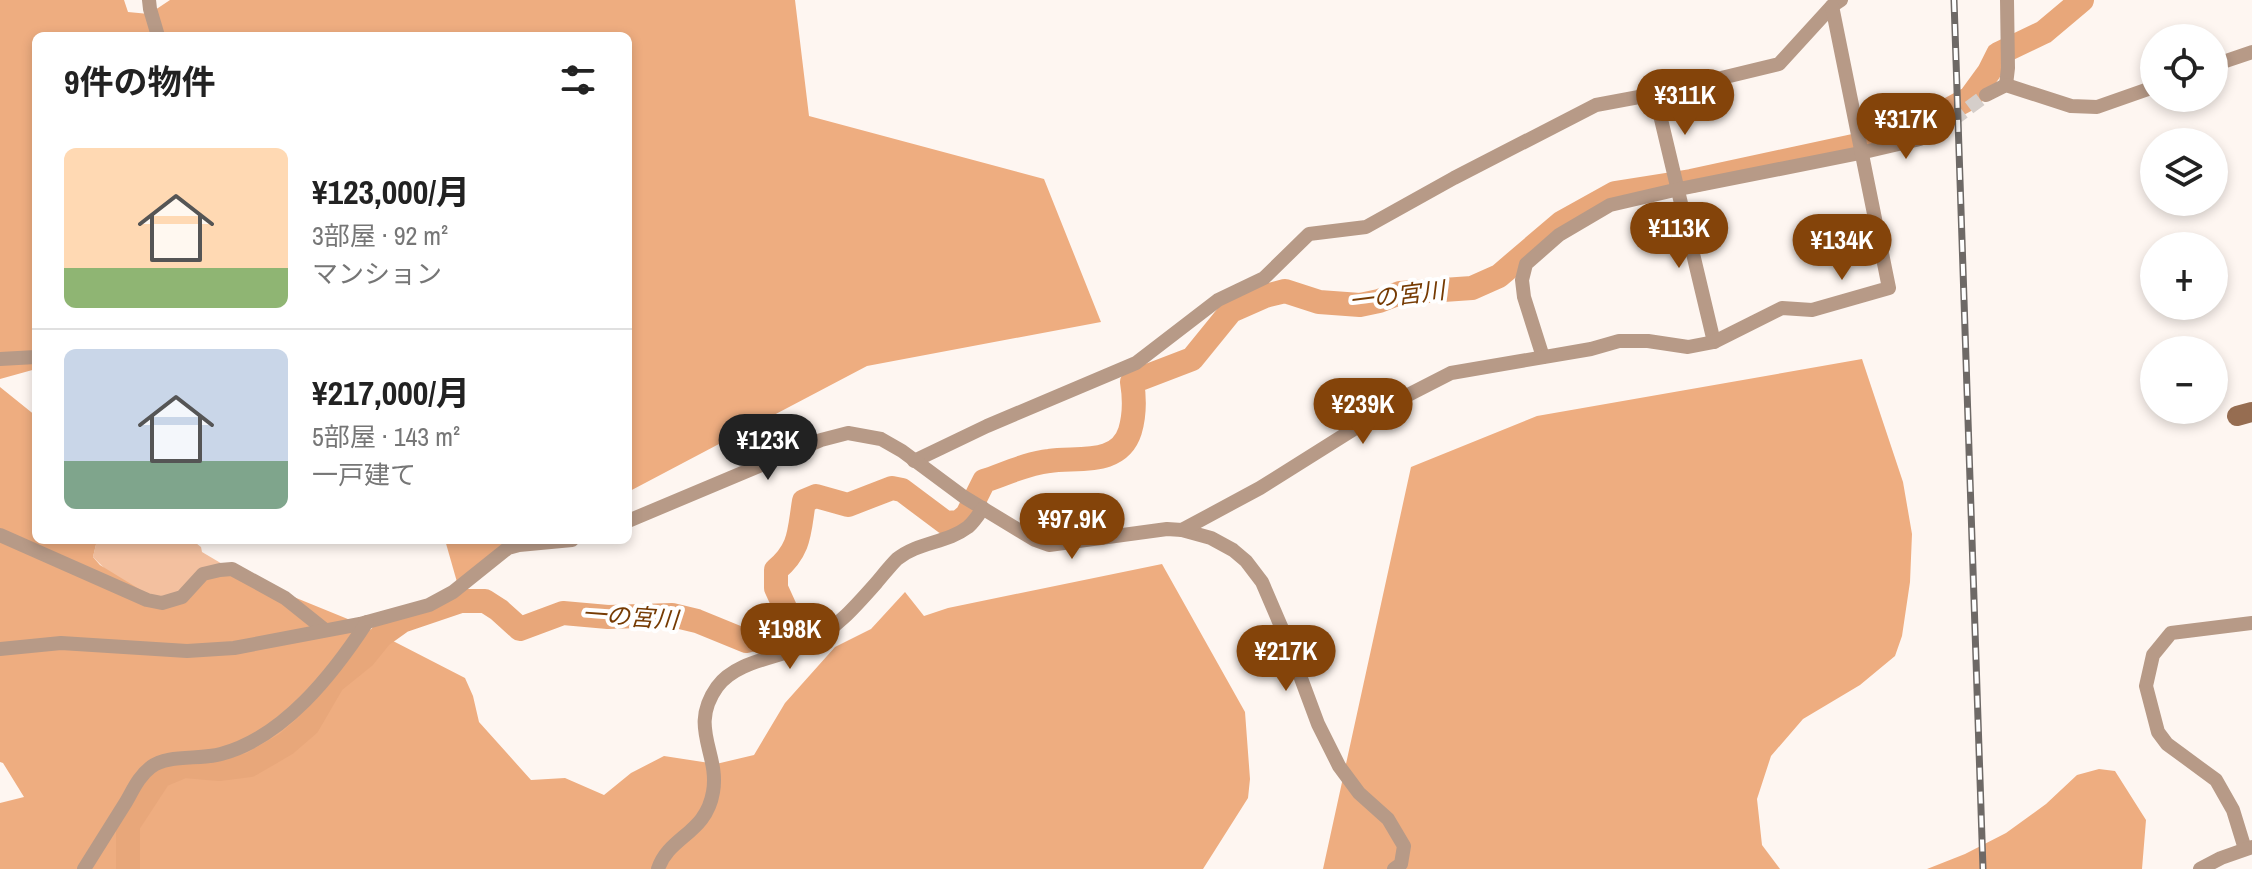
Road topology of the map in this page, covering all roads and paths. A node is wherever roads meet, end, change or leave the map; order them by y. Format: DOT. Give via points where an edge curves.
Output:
graph roads {
  1 [pos="149,0"];
  2 [pos="2007,0"];
  3 [pos="1836,3"];
  4 [pos="157,32"];
  5 [pos="2252,52"];
  6 [pos="2228,60"];
  7 [pos="2006,85"];
  8 [pos="2140,92"];
  9 [pos="1655,94"];
  10 [pos="1986,95"];
  11 [pos="1933,129"];
  12 [pos="1860,153"];
  13 [pos="1679,189"];
  14 [pos="1714,342"];
  15 [pos="32,357"];
  16 [pos="1543,357"];
  17 [pos="0,359"];
  18 [pos="914,461"];
  19 [pos="983,508"];
  20 [pos="632,519"];
  21 [pos="1182,530"];
  22 [pos="0,535"];
  23 [pos="514,544"];
  24 [pos="367,622"];
  25 [pos="2252,623"];
  26 [pos="325,630"];
  27 [pos="0,649"];
  28 [pos="2249,848"];
  29 [pos="84,869"];
  30 [pos="658,869"];
  31 [pos="1394,869"];
  32 [pos="2200,869"];
  1 -- 4 [label="street"];
  2 -- 7 [label="street"];
  3 -- 9 [label="street" via="1779,64"];
  3 -- 12 [label="street"];
  5 -- 6 [label="street"];
  7 -- 8 [label="street" via="2071,106 2097,107"];
  7 -- 10 [label="street"];
  9 -- 13 [label="street"];
  9 -- 18 [label="street" via="1596,105 1366,227 1309,234 1264,278 1218,300 1136,363"];
  11 -- 12 [label="street" via="1920,139"];
  12 -- 13 [label="street"];
  12 -- 14 [label="street" via="1889,288 1812,310 1782,308"];
  13 -- 14 [label="street"];
  13 -- 16 [label="street" via="1610,205 1559,235 1526,264 1524,297"];
  14 -- 16 [label="street" via="1688,347 1619,341"];
  15 -- 17 [label="street"];
  16 -- 21 [label="street" via="1451,373"];
  18 -- 19 [label="street"];
  18 -- 20 [label="street" via="881,439 848,433"];
  19 -- 21 [label="street" via="1049,545"];
  19 -- 30 [label="street" via="970,526 897,560 826,633 736,670 719,684 704,721 714,790 706,815 669,850"];
  21 -- 31 [label="street" via="1233,550 1262,582 1339,766 1388,819 1404,846 1401,864"];
  22 -- 26 [label="street" via="162,603 182,597 203,574 232,569 285,598"];
  23 -- 24 [label="street" via="429,605"];
  24 -- 26 [label="street"];
  24 -- 29 [label="street" via="312,696 270,730 238,750 152,766"];
  25 -- 28 [label="street" via="2171,633 2153,655 2146,686 2158,732 2216,780"];
  26 -- 27 [label="street" via="234,648 187,651 61,643"];
  28 -- 32 [label="street"];
}
